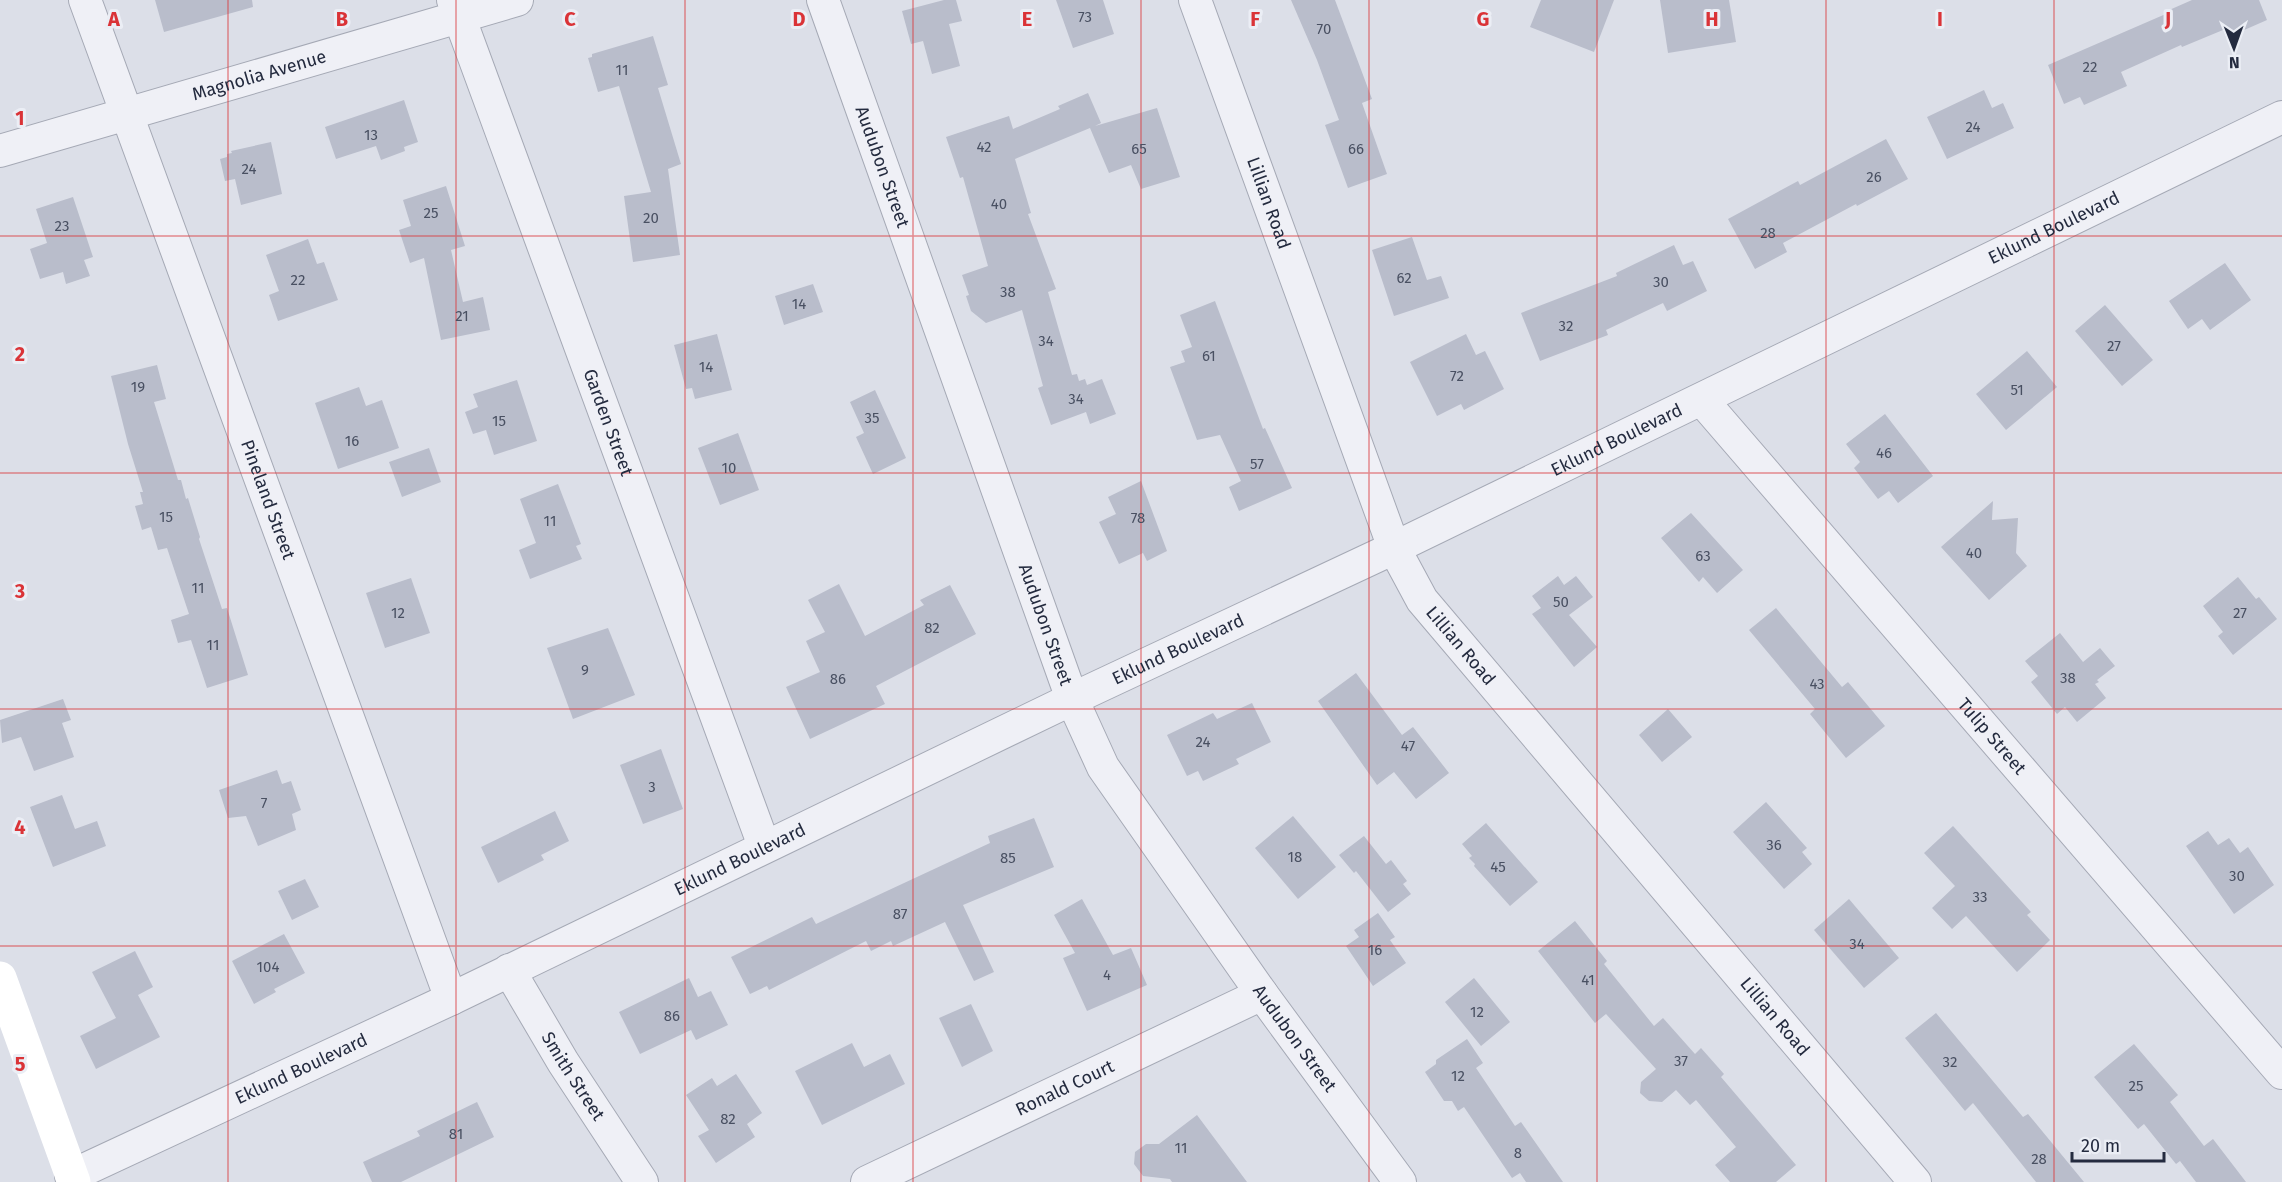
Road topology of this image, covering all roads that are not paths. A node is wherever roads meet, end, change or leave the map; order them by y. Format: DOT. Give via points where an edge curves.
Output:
graph roads {
  1 [pos="85,0"];
  2 [pos="517,0"];
  3 [pos="823,0"];
  4 [pos="1195,0"];
  5 [pos="456,8"];
  6 [pos="127,113"];
  7 [pos="2282,117"];
  8 [pos="0,151"];
  9 [pos="1702,399"];
  10 [pos="1394,548"];
  11 [pos="1072,699"];
  12 [pos="764,846"];
  13 [pos="508,970"];
  14 [pos="0,978"];
  15 [pos="1262,994"];
  16 [pos="451,999"];
  17 [pos="2282,1073"];
  18 [pos="72,1179"];
  19 [pos="1912,1181"];
  20 [pos="642,1182"];
  21 [pos="867,1182"];
  22 [pos="1400,1182"];
  1 -- 6 [label="street, Pineland Street"];
  2 -- 5 [label="street, Magnolia Avenue"];
  3 -- 11 [label="street, Audubon Street"];
  4 -- 10 [label="street, Lillian Road"];
  5 -- 6 [label="street, Magnolia Avenue"];
  5 -- 12 [label="street, Garden Street"];
  6 -- 8 [label="street, Magnolia Avenue"];
  6 -- 16 [label="street, Pineland Street"];
  7 -- 9 [label="street, Eklund Boulevard"];
  9 -- 10 [label="street, Eklund Boulevard"];
  9 -- 17 [label="street, Tulip Street"];
  10 -- 11 [label="street, Eklund Boulevard"];
  10 -- 19 [label="street, Lillian Road" via="1422,600"];
  11 -- 12 [label="street, Eklund Boulevard"];
  11 -- 15 [label="street, Audubon Street" via="1103,767"];
  12 -- 13 [label="street, Eklund Boulevard"];
  13 -- 16 [label="street, Eklund Boulevard"];
  13 -- 20 [label="street, Smith Street"];
  14 -- 18 [label="street"];
  15 -- 21 [label="street, Ronald Court"];
  15 -- 22 [label="street, Audubon Street"];
  16 -- 18 [label="street, Eklund Boulevard"];
}
